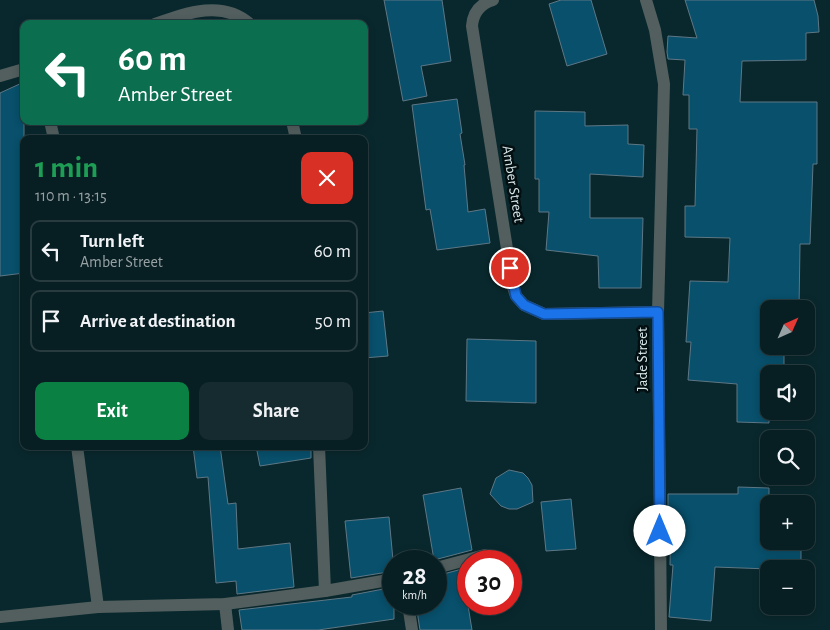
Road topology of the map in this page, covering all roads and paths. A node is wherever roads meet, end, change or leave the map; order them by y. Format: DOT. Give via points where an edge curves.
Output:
graph roads {
  1 [pos="493,0"];
  2 [pos="646,0"];
  3 [pos="166,20"];
  4 [pos="247,20"];
  5 [pos="20,70"];
  6 [pos="0,76"];
  7 [pos="658,312"];
  8 [pos="78,450"];
  9 [pos="319,450"];
  10 [pos="382,581"];
  11 [pos="325,591"];
  12 [pos="225,604"];
  13 [pos="98,607"];
  14 [pos="410,615"];
  15 [pos="0,617"];
  16 [pos="228,630"];
  17 [pos="412,630"];
  18 [pos="661,630"];
  1 -- 7 [label="street, Amber Street" via="477,10 472,26 516,296 524,305 544,314"];
  2 -- 7 [label="street, Jade Street" via="655,30 664,84"];
  3 -- 4 [label="street" via="211,4 225,4 239,10"];
  5 -- 6 [label="street"];
  7 -- 18 [label="street, Jade Street"];
  8 -- 13 [label="street"];
  9 -- 11 [label="street"];
  10 -- 11 [label="street"];
  11 -- 12 [label="street"];
  12 -- 13 [label="street"];
  12 -- 16 [label="street"];
  13 -- 15 [label="street"];
  14 -- 17 [label="street"];
}
